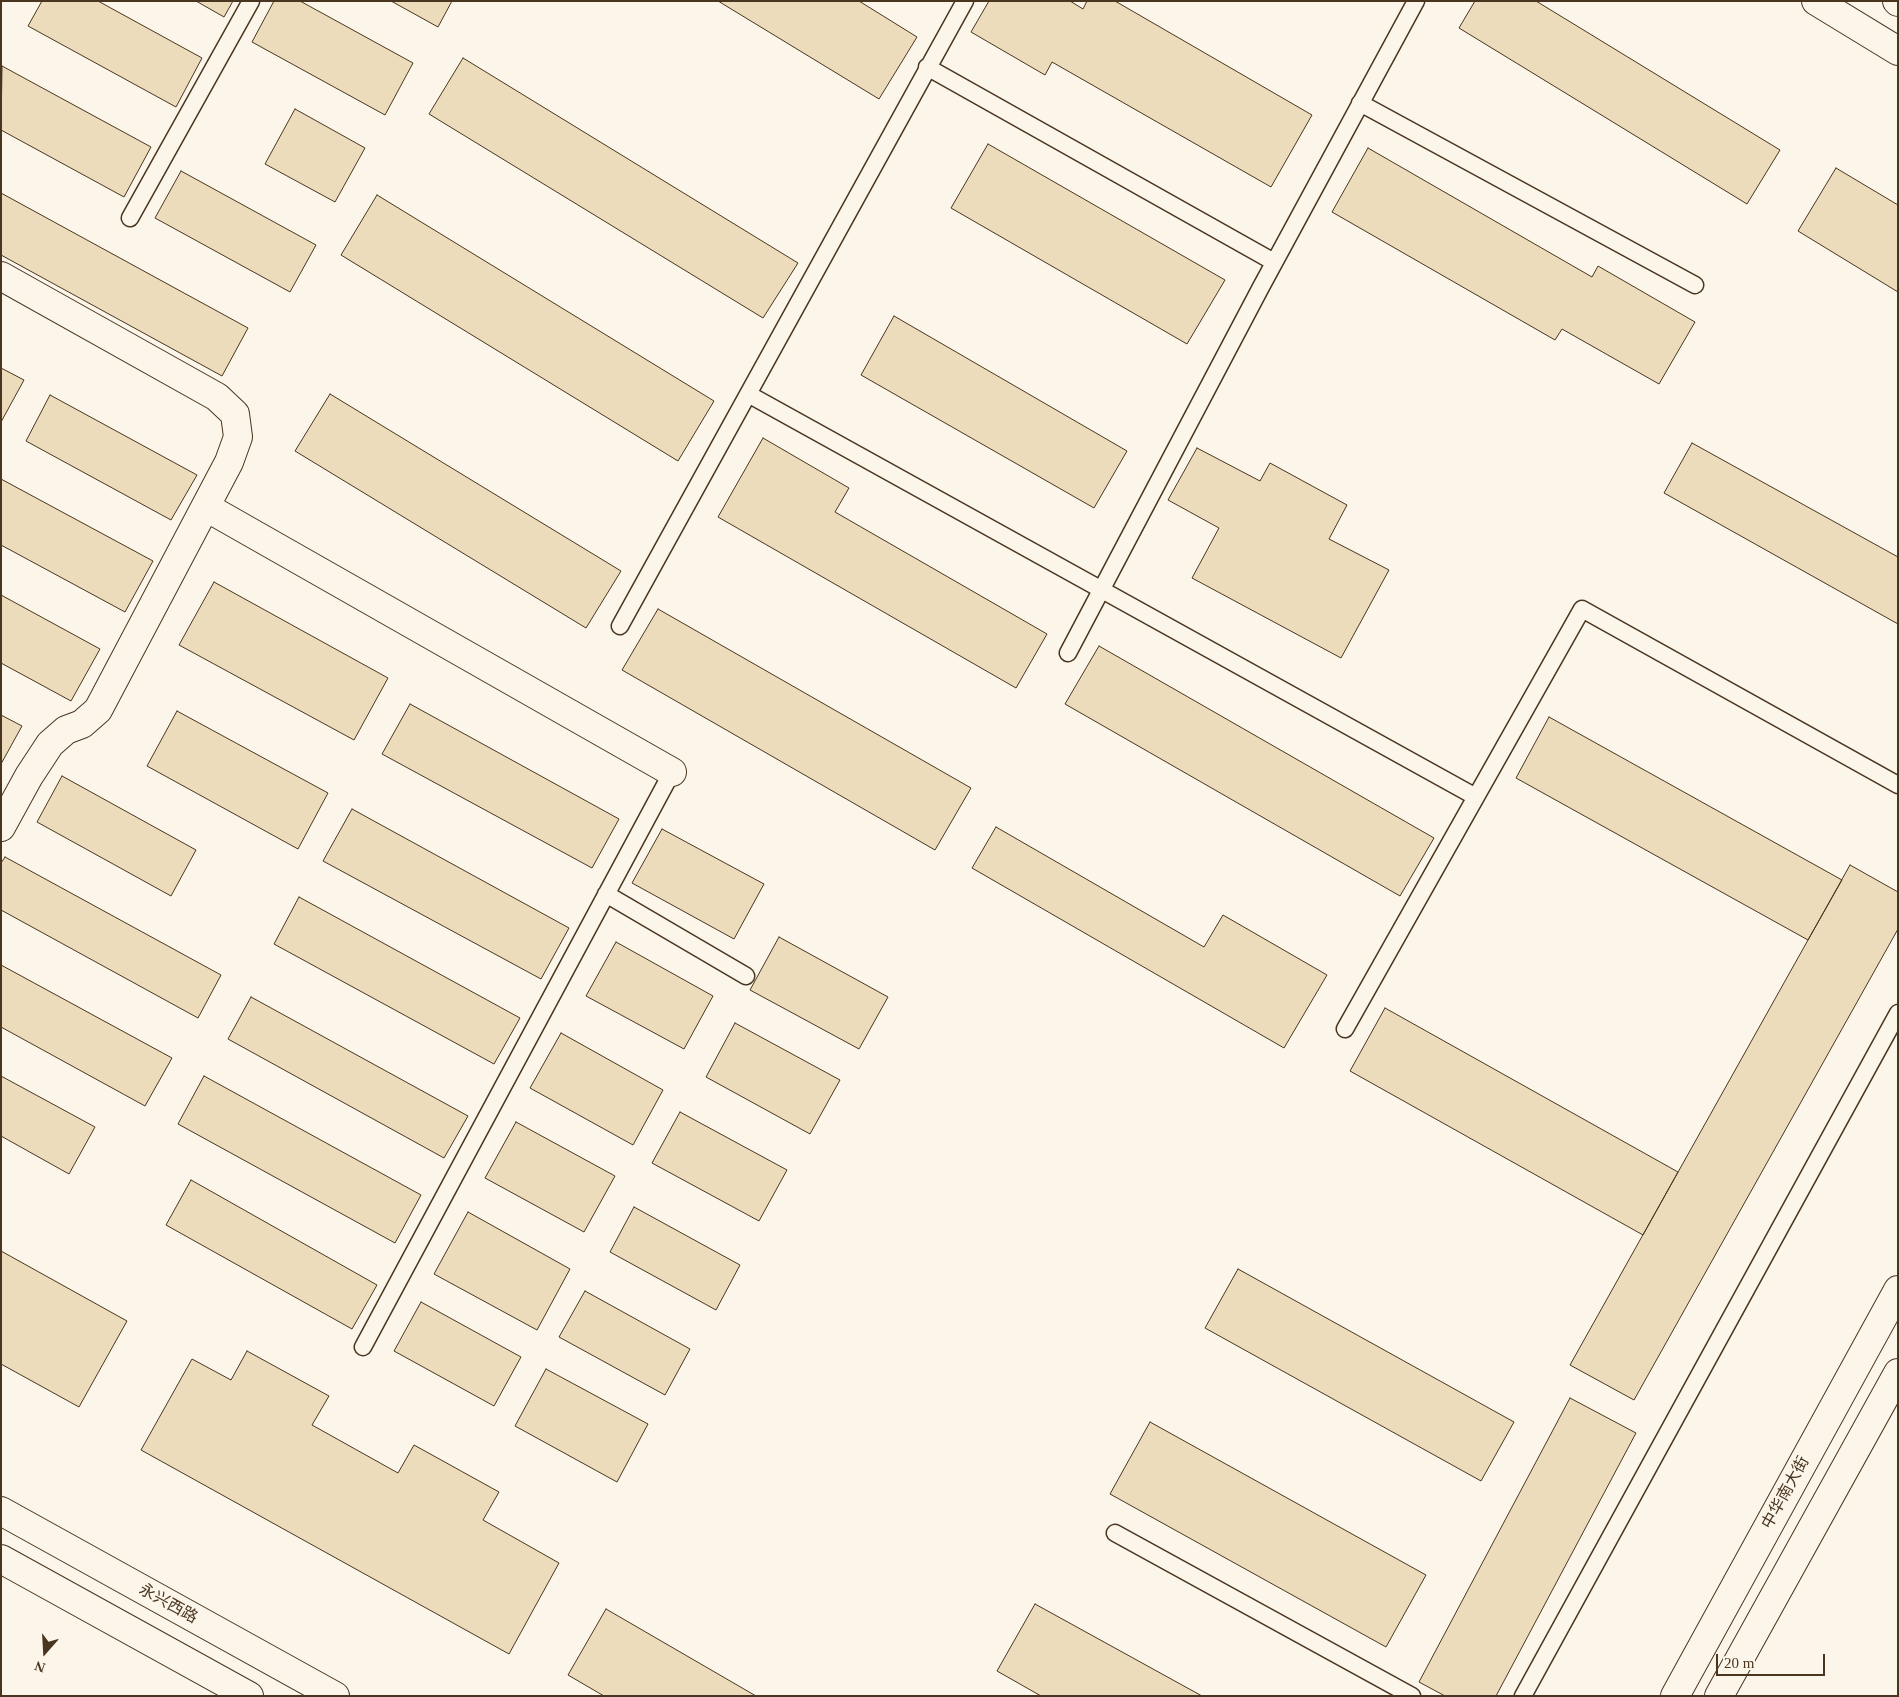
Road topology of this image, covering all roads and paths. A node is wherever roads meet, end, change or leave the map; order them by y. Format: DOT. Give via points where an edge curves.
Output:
graph roads {
  1 [pos="251,1"];
  2 [pos="965,1"];
  3 [pos="1416,1"];
  4 [pos="1816,1"];
  5 [pos="1898,51"];
  6 [pos="927,67"];
  7 [pos="1360,103"];
  8 [pos="130,218"];
  9 [pos="1274,262"];
  10 [pos="1,276"];
  11 [pos="1694,285"];
  12 [pos="748,394"];
  13 [pos="206,507"];
  14 [pos="1101,590"];
  15 [pos="620,626"];
  16 [pos="1068,653"];
  17 [pos="672,772"];
  18 [pos="1898,784"];
  19 [pos="1476,797"];
  20 [pos="1,827"];
  21 [pos="606,894"];
  22 [pos="746,976"];
  23 [pos="1898,1013"];
  24 [pos="1345,1028"];
  25 [pos="1898,1290"];
  26 [pos="363,1347"];
  27 [pos="1898,1373"];
  28 [pos="1,1511"];
  29 [pos="1115,1533"];
  30 [pos="1,1559"];
  31 [pos="249,1696"];
  32 [pos="335,1696"];
  33 [pos="1412,1696"];
  34 [pos="1523,1696"];
  35 [pos="1675,1696"];
  36 [pos="1719,1696"];
  1 -- 8 [label="lane"];
  2 -- 6 [label="lane"];
  3 -- 7 [label="lane"];
  4 -- 5 [label="main road"];
  6 -- 9 [label="lane"];
  6 -- 12 [label="lane"];
  7 -- 9 [label="lane"];
  7 -- 11 [label="lane"];
  9 -- 14 [label="lane"];
  10 -- 13 [label="main road" via="218,397 235,414 238,437"];
  12 -- 14 [label="lane"];
  12 -- 15 [label="lane"];
  13 -- 17 [label="main road"];
  13 -- 20 [label="main road" via="98,710 50,744"];
  14 -- 16 [label="lane"];
  14 -- 19 [label="lane"];
  17 -- 21 [label="lane"];
  18 -- 19 [label="lane" via="1582,609"];
  19 -- 24 [label="lane"];
  21 -- 22 [label="lane"];
  21 -- 26 [label="lane"];
  23 -- 34 [label="lane"];
  25 -- 35 [label="main road, 中华南大街"];
  27 -- 36 [label="main road"];
  28 -- 32 [label="main road, 永兴西路"];
  29 -- 33 [label="lane"];
  30 -- 31 [label="main road"];
}
